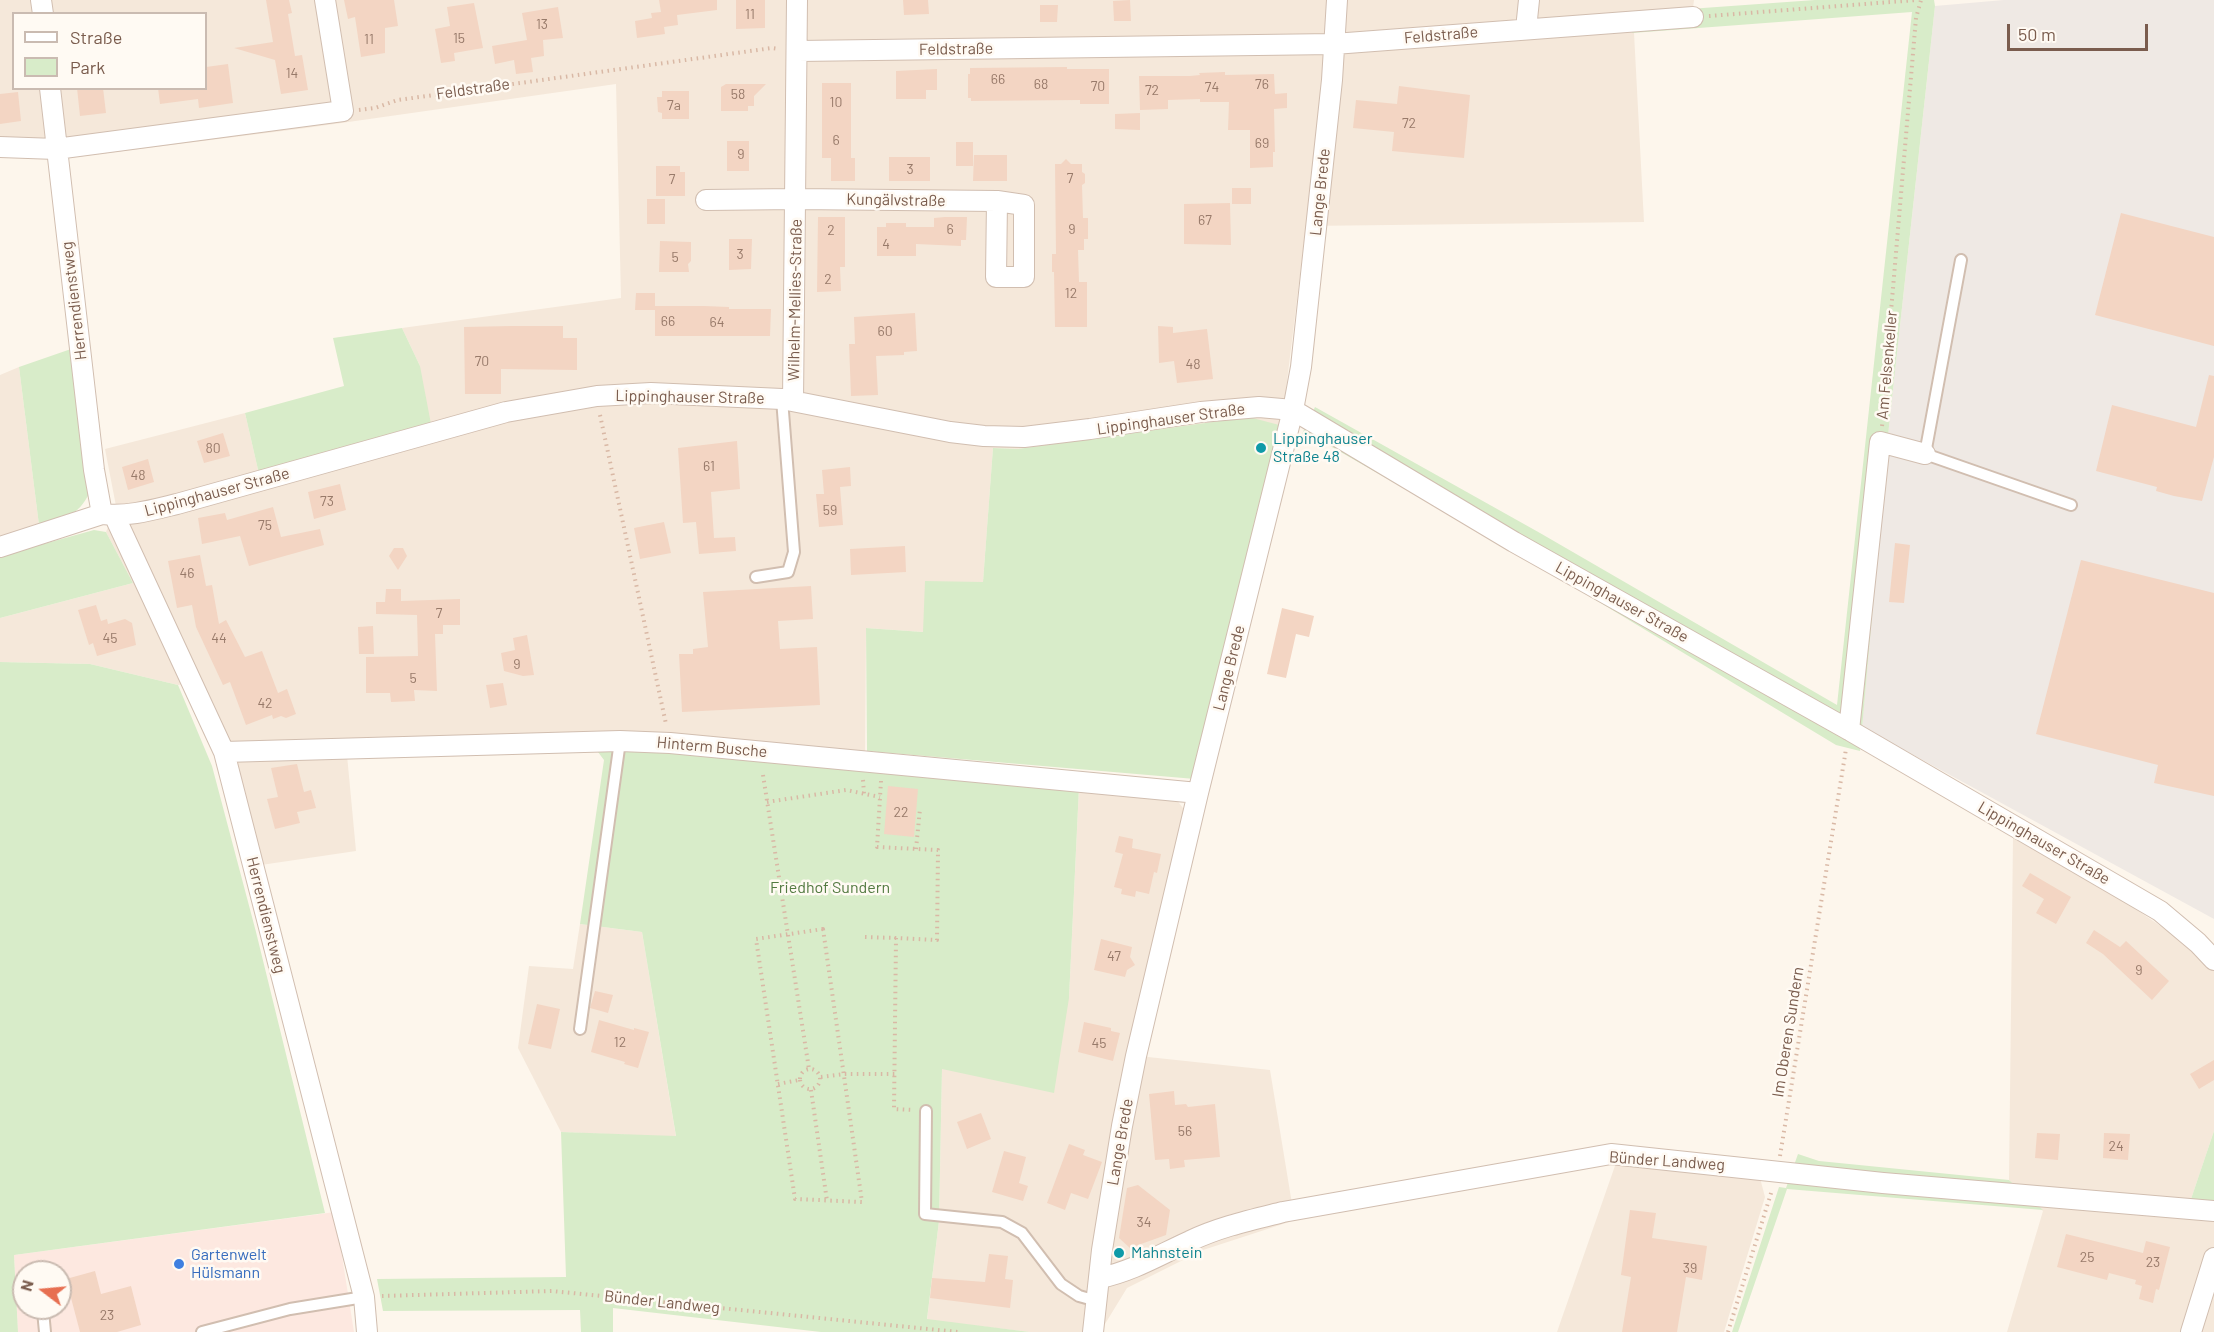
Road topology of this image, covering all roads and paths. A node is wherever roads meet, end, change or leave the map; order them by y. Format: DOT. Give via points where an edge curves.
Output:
graph roads {
  1 [pos="325,0"];
  2 [pos="797,0"];
  3 [pos="1336,0"];
  4 [pos="1529,0"];
  5 [pos="1919,0"];
  6 [pos="1693,17"];
  7 [pos="1526,29"];
  8 [pos="1334,44"];
  9 [pos="798,51"];
  10 [pos="50,90"];
  11 [pos="343,111"];
  12 [pos="0,147"];
  13 [pos="56,149"];
  14 [pos="796,199"];
  15 [pos="706,200"];
  16 [pos="997,201"];
  17 [pos="1961,260"];
  18 [pos="597,396"];
  19 [pos="787,400"];
  20 [pos="1293,410"];
  21 [pos="1880,442"];
  22 [pos="1925,454"];
  23 [pos="2071,505"];
  24 [pos="108,514"];
  25 [pos="0,547"];
  26 [pos="756,577"];
  27 [pos="1849,730"];
  28 [pos="620,741"];
  29 [pos="669,742"];
  30 [pos="224,752"];
  31 [pos="763,776"];
  32 [pos="1198,793"];
  33 [pos="767,802"];
  34 [pos="920,809"];
  35 [pos="916,849"];
  36 [pos="788,933"];
  37 [pos="865,937"];
  38 [pos="896,939"];
  39 [pos="2214,960"];
  40 [pos="580,1029"];
  41 [pos="809,1069"];
  42 [pos="844,1074"];
  43 [pos="895,1074"];
  44 [pos="821,1077"];
  45 [pos="799,1080"];
  46 [pos="778,1084"];
  47 [pos="811,1090"];
  48 [pos="926,1111"];
  49 [pos="1778,1171"];
  50 [pos="827,1201"];
  51 [pos="2214,1211"];
  52 [pos="2214,1258"];
  53 [pos="1100,1278"];
  54 [pos="364,1297"];
  55 [pos="1097,1301"];
  56 [pos="202,1332"];
  57 [pos="367,1332"];
  58 [pos="958,1332"];
  59 [pos="1093,1332"];
  60 [pos="1728,1332"];
  61 [pos="2191,1332"];
  1 -- 11 [label="street"];
  2 -- 9 [label="street, Wilhelm-Mellies-Straße"];
  3 -- 8 [label="street, Lange Brede"];
  4 -- 7 [label="street"];
  5 -- 6 [label="path"];
  5 -- 21 [label="path, Am Felsenkeller"];
  6 -- 7 [label="street, Feldstraße"];
  7 -- 8 [label="street, Feldstraße"];
  8 -- 9 [label="street, Feldstraße"];
  8 -- 20 [label="street, Lange Brede" via="1313,264"];
  9 -- 11 [label="path, Feldstraße" via="772,48"];
  9 -- 14 [label="street, Wilhelm-Mellies-Straße"];
  10 -- 13 [label="street, Herrendienstweg"];
  11 -- 13 [label="street"];
  12 -- 13 [label="street"];
  13 -- 24 [label="street, Herrendienstweg" via="94,470"];
  14 -- 15 [label="street, Wilhelm-Mellies-Straße"];
  14 -- 16 [label="street, Kungälvstraße"];
  14 -- 19 [label="street, Wilhelm-Mellies-Straße"];
  17 -- 22 [label="lane"];
  18 -- 19 [label="street, Lippinghauser Straße" via="651,393"];
  18 -- 24 [label="street, Lippinghauser Straße" via="506,411 177,504 139,513"];
  18 -- 29 [label="path"];
  19 -- 20 [label="street, Lippinghauser Straße" via="950,432 1014,436 1201,412 1259,407"];
  19 -- 26 [label="lane" via="794,552 788,572"];
  20 -- 27 [label="street, Lippinghauser Straße" via="1514,542"];
  20 -- 32 [label="street, Lange Brede"];
  21 -- 22 [label="street"];
  21 -- 27 [label="street, Am Felsenkeller"];
  22 -- 23 [label="lane"];
  24 -- 25 [label="street, Lippinghauser Straße"];
  24 -- 30 [label="street, Herrendienstweg"];
  27 -- 39 [label="street, Lippinghauser Straße" via="2160,911"];
  27 -- 49 [label="path, Im Oberen Sundern"];
  28 -- 29 [label="street, Hinterm Busche"];
  28 -- 30 [label="street, Hinterm Busche"];
  28 -- 40 [label="lane"];
  29 -- 32 [label="street, Hinterm Busche"];
  30 -- 54 [label="street, Herrendienstweg"];
  31 -- 33 [label="path"];
  32 -- 53 [label="street, Lange Brede" via="1126,1102"];
  33 -- 35 [label="path" via="846,790 880,797 878,847"];
  33 -- 36 [label="path"];
  34 -- 35 [label="path"];
  35 -- 38 [label="path" via="938,850 938,940"];
  36 -- 41 [label="path"];
  36 -- 42 [label="path" via="823,929"];
  36 -- 46 [label="path" via="756,939"];
  37 -- 38 [label="path"];
  38 -- 43 [label="path"];
  41 -- 44 [label="path"];
  41 -- 45 [label="path"];
  42 -- 43 [label="path"];
  42 -- 44 [label="path"];
  42 -- 50 [label="path" via="862,1202"];
  43 -- 48 [label="path" via="894,1109"];
  44 -- 47 [label="path"];
  45 -- 46 [label="path"];
  45 -- 47 [label="path"];
  46 -- 50 [label="path" via="795,1199"];
  47 -- 50 [label="path"];
  48 -- 55 [label="lane" via="925,1214 1002,1222 1022,1233 1061,1284 1079,1296"];
  49 -- 51 [label="street, Bünder Landweg"];
  49 -- 53 [label="street, Bünder Landweg" via="1611,1154 1283,1212 1191,1240 1124,1272"];
  49 -- 60 [label="path, Im Oberen Sundern"];
  52 -- 61 [label="street"];
  53 -- 55 [label="street, Lange Brede"];
  54 -- 56 [label="lane" via="290,1309"];
  54 -- 57 [label="street, Herrendienstweg"];
  54 -- 58 [label="path, Bünder Landweg" via="552,1291"];
  55 -- 59 [label="street, Lange Brede"];
}
